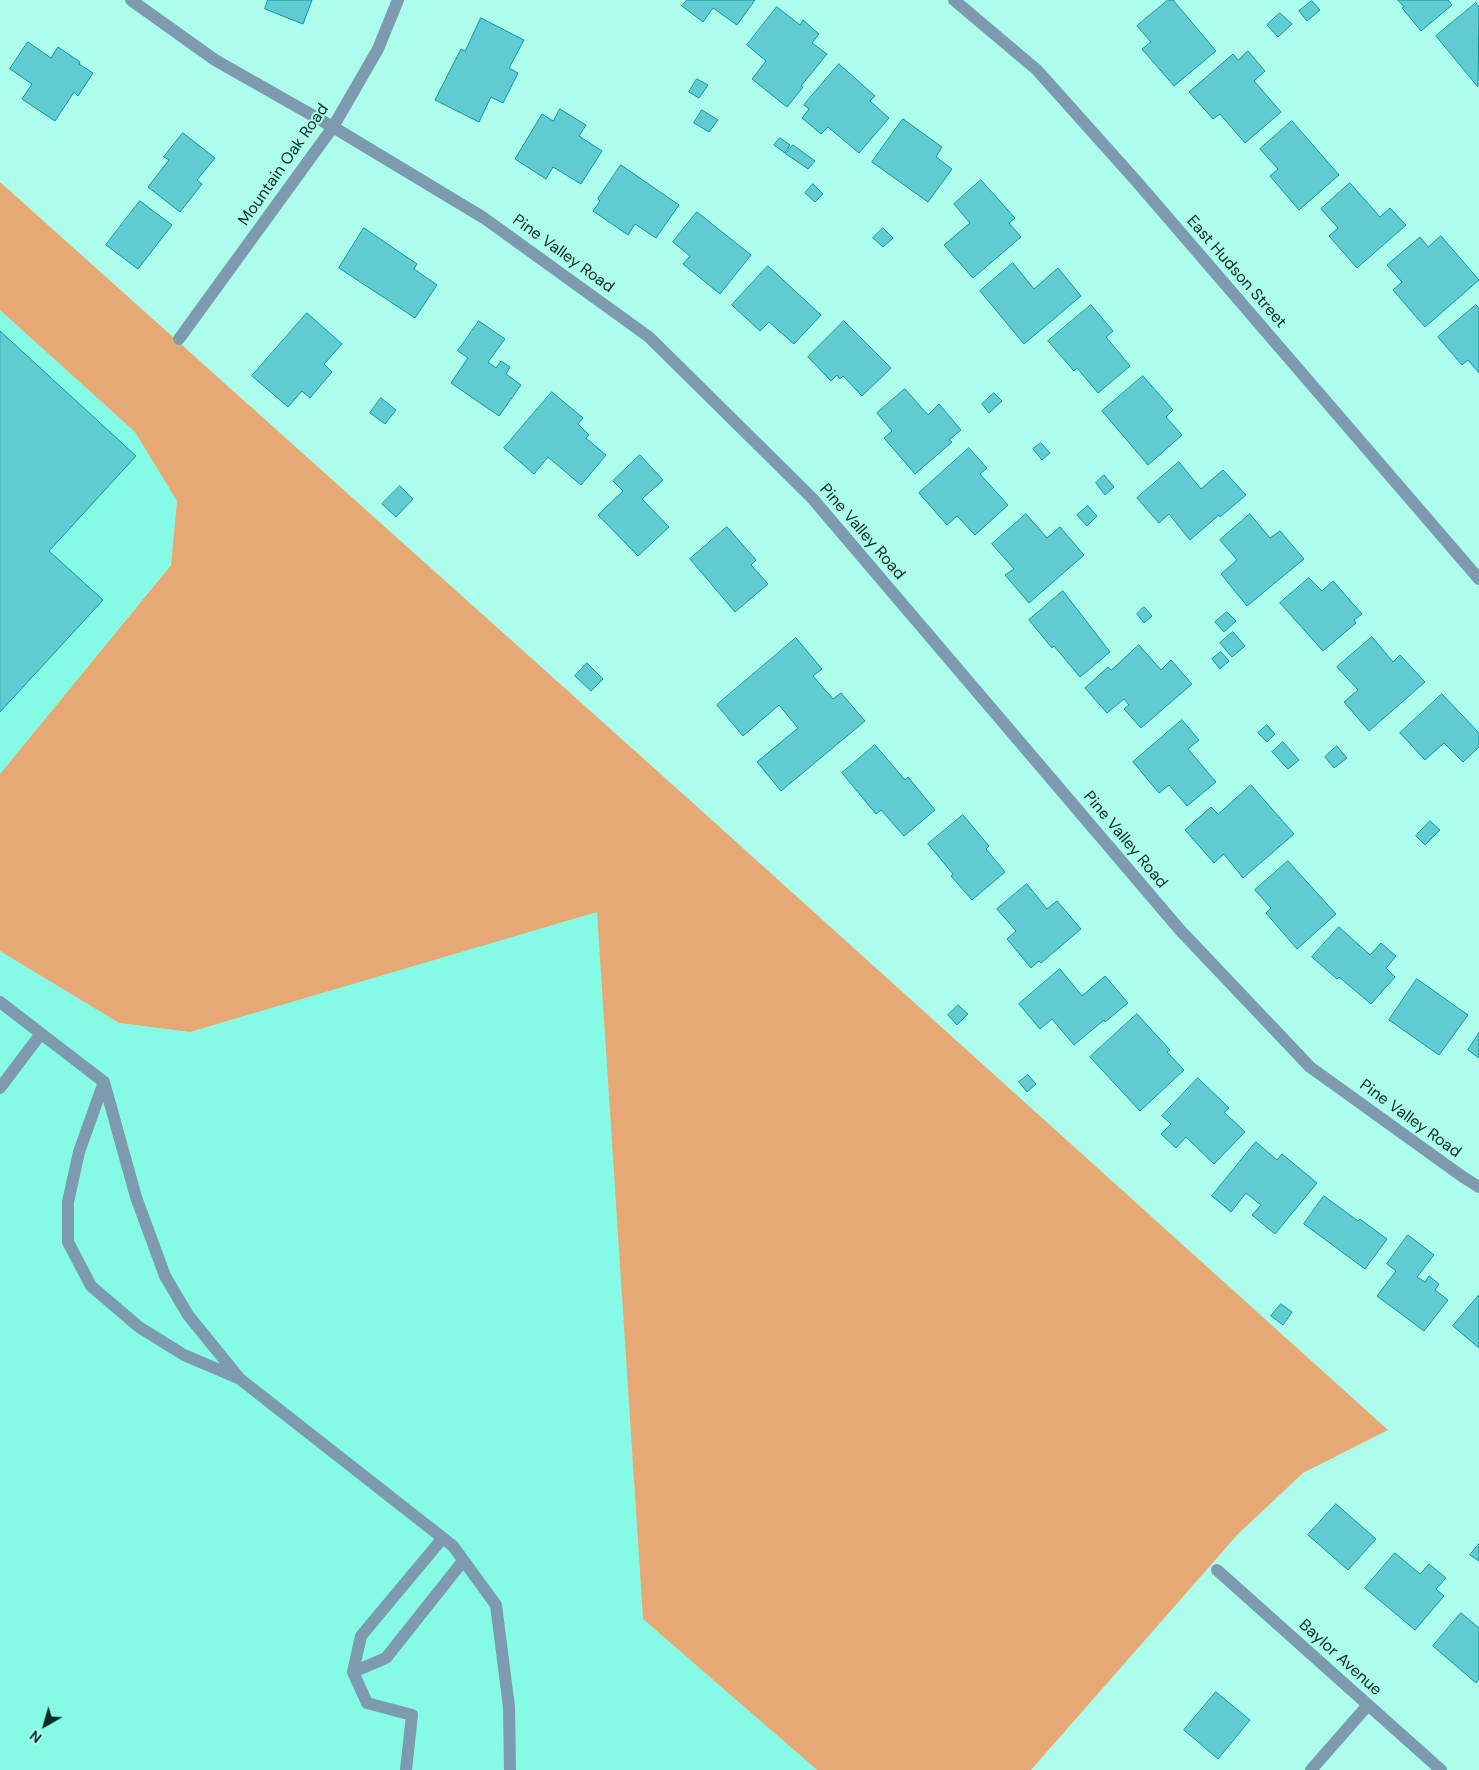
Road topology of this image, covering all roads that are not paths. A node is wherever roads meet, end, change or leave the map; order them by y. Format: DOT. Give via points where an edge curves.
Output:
graph roads {
  1 [pos="131,0"];
  2 [pos="398,0"];
  3 [pos="954,0"];
  4 [pos="333,127"];
  5 [pos="179,339"];
  6 [pos="1479,579"];
  7 [pos="0,1002"];
  8 [pos="40,1035"];
  9 [pos="104,1082"];
  10 [pos="0,1088"];
  11 [pos="1479,1187"];
  12 [pos="240,1379"];
  13 [pos="442,1539"];
  14 [pos="464,1561"];
  15 [pos="1217,1570"];
  16 [pos="353,1672"];
  17 [pos="1368,1705"];
  18 [pos="406,1770"];
  19 [pos="510,1770"];
  20 [pos="1311,1770"];
  21 [pos="1442,1770"];
  1 -- 4 [label="street, Pine Valley Road" via="215,60"];
  2 -- 4 [label="street, Mountain Oak Road" via="378,49"];
  3 -- 6 [label="street, East Hudson Street" via="1037,70 1138,182"];
  4 -- 5 [label="street, Mountain Oak Road"];
  4 -- 11 [label="street, Pine Valley Road" via="484,218 649,336 812,498 1180,930 1310,1067 1462,1178"];
  7 -- 8 [label="street"];
  8 -- 9 [label="street"];
  8 -- 10 [label="street"];
  9 -- 12 [label="street" via="136,1197 165,1276 188,1315"];
  9 -- 12 [label="street" via="79,1152 68,1202 68,1242 92,1286 139,1327 184,1355"];
  12 -- 13 [label="street"];
  13 -- 14 [label="street" via="453,1546"];
  13 -- 16 [label="street" via="361,1636"];
  14 -- 16 [label="street" via="386,1658"];
  14 -- 19 [label="street" via="496,1605 509,1707"];
  15 -- 17 [label="street, Baylor Avenue"];
  16 -- 18 [label="street" via="366,1702 412,1715"];
  17 -- 20 [label="street"];
  17 -- 21 [label="street, Baylor Avenue"];
}
